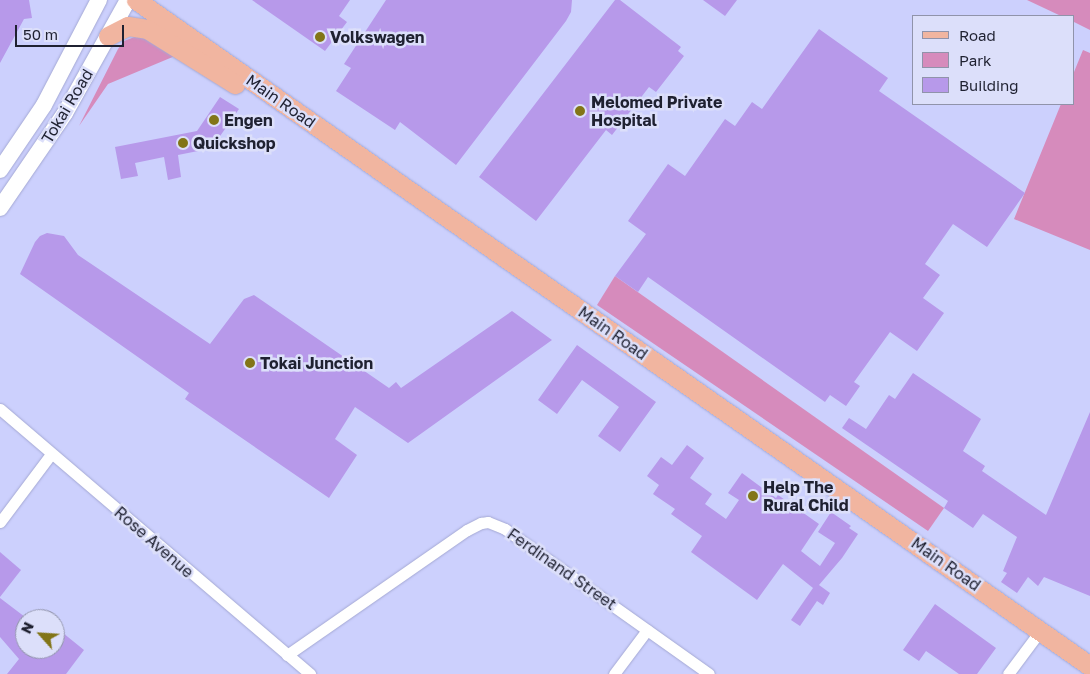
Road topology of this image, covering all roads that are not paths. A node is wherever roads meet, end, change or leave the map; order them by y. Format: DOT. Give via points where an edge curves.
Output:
graph roads {
  1 [pos="99,0"];
  2 [pos="128,0"];
  3 [pos="136,0"];
  4 [pos="108,36"];
  5 [pos="0,170"];
  6 [pos="0,208"];
  7 [pos="475,237"];
  8 [pos="0,409"];
  9 [pos="51,454"];
  10 [pos="0,522"];
  11 [pos="647,630"];
  12 [pos="1040,631"];
  13 [pos="287,655"];
  14 [pos="1090,666"];
  15 [pos="310,674"];
  16 [pos="614,674"];
  17 [pos="709,674"];
  18 [pos="1008,674"];
  1 -- 5 [label="main road, Tokai Road" via="44,105"];
  2 -- 4 [label="main road, Tokai Road"];
  3 -- 7 [label="main road, Main Road"];
  4 -- 6 [label="main road, Tokai Road" via="65,114"];
  4 -- 7 [label="main road" via="128,26 147,29 291,122 441,227"];
  7 -- 12 [label="main road, Main Road"];
  8 -- 9 [label="street, Rose Avenue"];
  9 -- 10 [label="street"];
  9 -- 13 [label="street, Rose Avenue"];
  11 -- 13 [label="street, Ferdinand Street" via="506,529 488,522 467,530"];
  11 -- 16 [label="street"];
  11 -- 17 [label="street, Ferdinand Street"];
  12 -- 14 [label="main road, Main Road"];
  12 -- 18 [label="street"];
  13 -- 15 [label="street, Rose Avenue"];
}
